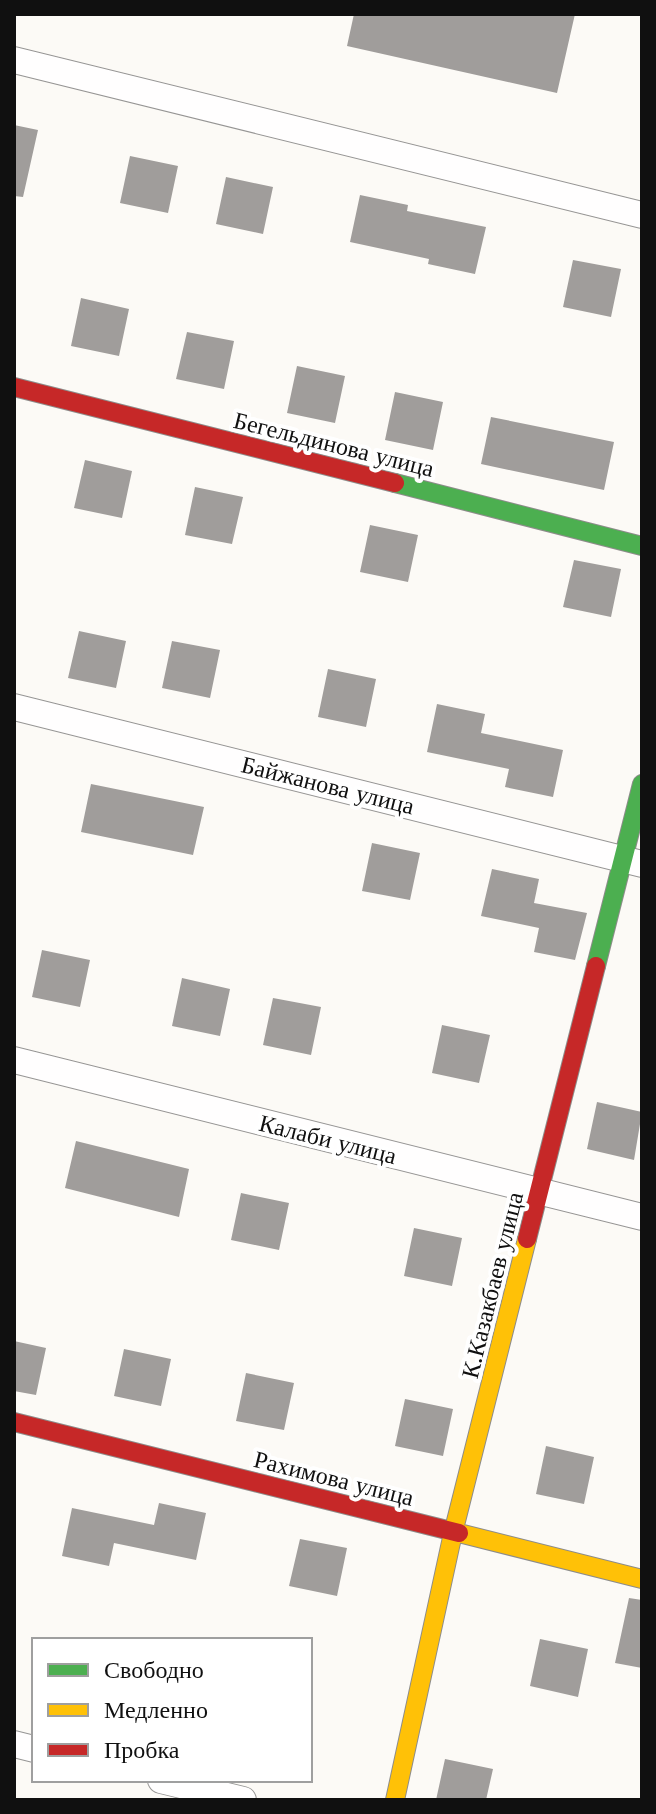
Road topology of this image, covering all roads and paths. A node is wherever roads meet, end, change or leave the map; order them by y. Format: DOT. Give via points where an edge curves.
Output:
graph roads {
  1 [pos="14,60"];
  2 [pos="642,215"];
  3 [pos="14,387"];
  4 [pos="642,546"];
  5 [pos="14,707"];
  6 [pos="642,784"];
  7 [pos="634,862"];
  8 [pos="14,1060"];
  9 [pos="540,1192"];
  10 [pos="642,1217"];
  11 [pos="14,1422"];
  12 [pos="453,1533"];
  13 [pos="642,1579"];
  14 [pos="169,1782"];
  15 [pos="243,1800"];
  16 [pos="395,1800"];
  1 -- 2 [label="street"];
  3 -- 4 [label="street, Бегельдинова улица"];
  5 -- 7 [label="street, Байжанова улица"];
  6 -- 7 [label="street, К.Казакбаев улица"];
  7 -- 9 [label="street, К.Казакбаев улица"];
  8 -- 9 [label="street, Калаби улица"];
  9 -- 10 [label="street, Калаби улица"];
  9 -- 12 [label="street, К.Казакбаев улица"];
  11 -- 12 [label="street, Рахимова улица"];
  12 -- 13 [label="street, Рахимова улица"];
  12 -- 16 [label="street, К.Казакбаев улица"];
  14 -- 15 [label="street"];
}
